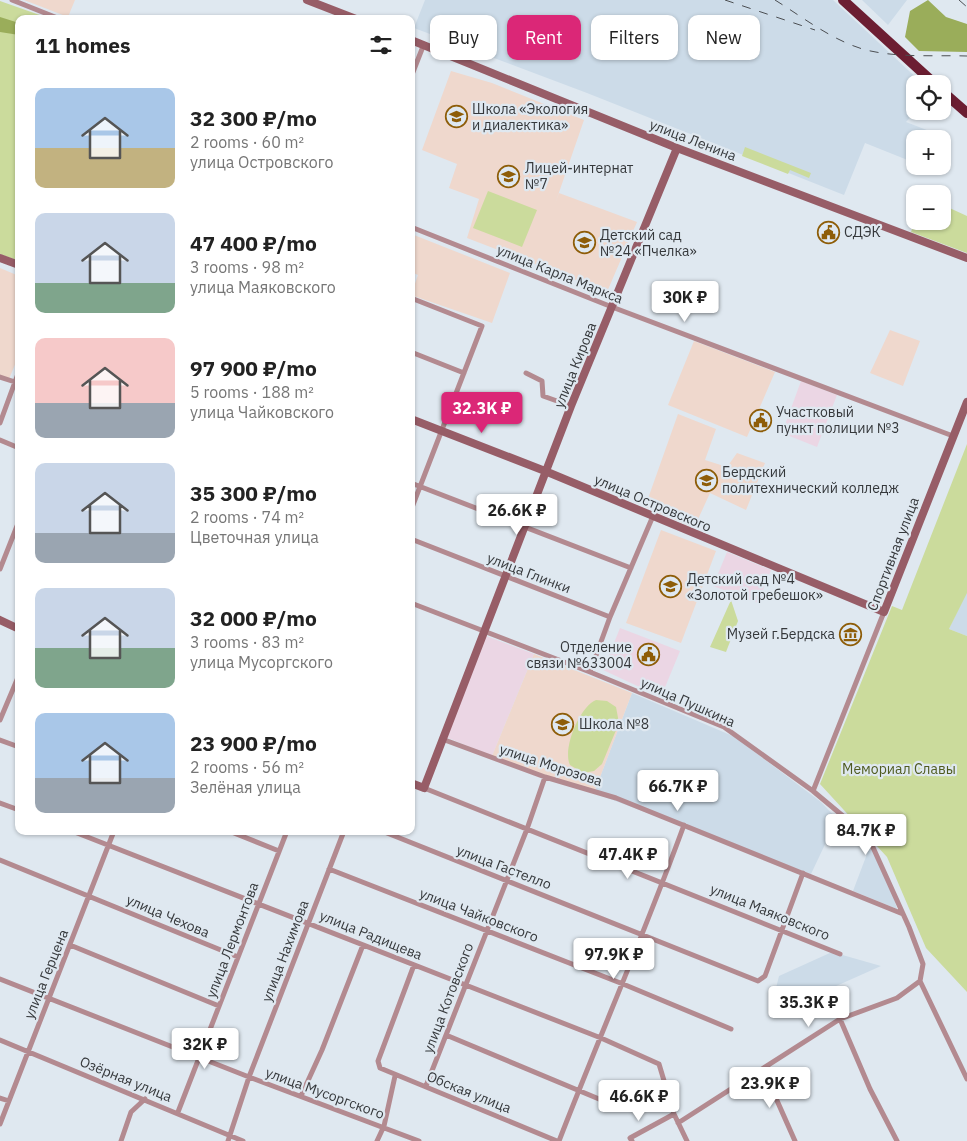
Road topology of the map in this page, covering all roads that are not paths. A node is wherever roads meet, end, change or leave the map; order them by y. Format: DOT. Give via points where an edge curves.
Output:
graph roads {
  1 [pos="12,0"];
  2 [pos="307,0"];
  3 [pos="843,0"];
  4 [pos="50,15"];
  5 [pos="346,15"];
  6 [pos="415,41"];
  7 [pos="424,44"];
  8 [pos="415,67"];
  9 [pos="925,75"];
  10 [pos="951,99"];
  11 [pos="967,113"];
  12 [pos="677,148"];
  13 [pos="415,229"];
  14 [pos="0,258"];
  15 [pos="967,258"];
  16 [pos="15,264"];
  17 [pos="415,300"];
  18 [pos="612,306"];
  19 [pos="415,354"];
  20 [pos="464,373"];
  21 [pos="526,373"];
  22 [pos="0,376"];
  23 [pos="15,382"];
  24 [pos="967,402"];
  25 [pos="571,406"];
  26 [pos="415,420"];
  27 [pos="0,423"];
  28 [pos="442,430"];
  29 [pos="953,436"];
  30 [pos="0,440"];
  31 [pos="15,446"];
  32 [pos="546,471"];
  33 [pos="415,485"];
  34 [pos="420,487"];
  35 [pos="415,500"];
  36 [pos="653,516"];
  37 [pos="524,528"];
  38 [pos="15,532"];
  39 [pos="415,541"];
  40 [pos="0,568"];
  41 [pos="631,568"];
  42 [pos="505,576"];
  43 [pos="415,604"];
  44 [pos="884,612"];
  45 [pos="610,617"];
  46 [pos="0,620"];
  47 [pos="15,627"];
  48 [pos="484,631"];
  49 [pos="590,672"];
  50 [pos="15,691"];
  51 [pos="0,720"];
  52 [pos="442,739"];
  53 [pos="0,740"];
  54 [pos="15,746"];
  55 [pos="545,777"];
  56 [pos="415,785"];
  57 [pos="424,788"];
  58 [pos="813,791"];
  59 [pos="0,803"];
  60 [pos="15,809"];
  61 [pos="684,826"];
  62 [pos="527,829"];
  63 [pos="82,835"];
  64 [pos="113,835"];
  65 [pos="239,835"];
  66 [pos="285,835"];
  67 [pos="342,835"];
  68 [pos="392,835"];
  69 [pos="109,846"];
  70 [pos="279,851"];
  71 [pos="0,860"];
  72 [pos="329,869"];
  73 [pos="804,873"];
  74 [pos="506,880"];
  75 [pos="663,883"];
  76 [pos="90,895"];
  77 [pos="259,903"];
  78 [pos="903,915"];
  79 [pos="307,922"];
  80 [pos="486,930"];
  81 [pos="782,931"];
  82 [pos="640,933"];
  83 [pos="70,945"];
  84 [pos="363,946"];
  85 [pos="840,954"];
  86 [pos="238,957"];
  87 [pos="414,965"];
  88 [pos="0,978"];
  89 [pos="920,981"];
  90 [pos="467,984"];
  91 [pos="623,984"];
  92 [pos="48,996"];
  93 [pos="219,1006"];
  94 [pos="840,1019"];
  95 [pos="731,1029"];
  96 [pos="446,1035"];
  97 [pos="601,1038"];
  98 [pos="0,1040"];
  99 [pos="28,1051"];
  100 [pos="199,1056"];
  101 [pos="763,1069"];
  102 [pos="395,1076"];
  103 [pos="249,1078"];
  104 [pos="967,1080"];
  105 [pos="426,1086"];
  106 [pos="578,1091"];
  107 [pos="301,1096"];
  108 [pos="0,1098"];
  109 [pos="145,1098"];
  110 [pos="9,1101"];
  111 [pos="611,1104"];
  112 [pos="178,1112"];
  113 [pos="674,1114"];
  114 [pos="678,1123"];
  115 [pos="0,1124"];
  116 [pos="384,1126"];
  117 [pos="229,1138"];
  118 [pos="121,1141"];
  119 [pos="243,1141"];
  120 [pos="377,1141"];
  121 [pos="419,1141"];
  122 [pos="558,1141"];
  123 [pos="632,1141"];
  124 [pos="687,1141"];
  125 [pos="795,1141"];
  126 [pos="897,1141"];
  1 -- 4 [label="street"];
  2 -- 5 [label="street"];
  3 -- 9 [label="highway"];
  6 -- 7 [label="street, улица Ленина"];
  7 -- 8 [label="street"];
  7 -- 12 [label="street, улица Ленина"];
  10 -- 11 [label="highway"];
  12 -- 15 [label="street, улица Ленина"];
  12 -- 18 [label="street, улица Кирова"];
  13 -- 18 [label="street, улица Карла Маркса"];
  14 -- 16 [label="street"];
  17 -- 20 [label="street" via="482,326"];
  18 -- 25 [label="street, улица Кирова"];
  18 -- 29 [label="street, улица Карла Маркса"];
  19 -- 20 [label="street"];
  20 -- 28 [label="street"];
  21 -- 25 [label="street" via="542,381 543,396"];
  22 -- 23 [label="street"];
  23 -- 27 [label="street"];
  24 -- 29 [label="street, Спортивная улица"];
  25 -- 32 [label="street, улица Кирова"];
  26 -- 28 [label="street, улица Островского"];
  28 -- 32 [label="street, улица Островского"];
  28 -- 34 [label="street"];
  29 -- 44 [label="street, Спортивная улица"];
  30 -- 31 [label="street"];
  32 -- 36 [label="street, улица Островского"];
  32 -- 37 [label="street, улица Кирова"];
  33 -- 34 [label="street"];
  34 -- 35 [label="street"];
  34 -- 37 [label="street"];
  36 -- 41 [label="street"];
  36 -- 44 [label="street, улица Островского"];
  37 -- 41 [label="street"];
  37 -- 42 [label="street, улица Кирова"];
  38 -- 40 [label="street"];
  39 -- 42 [label="street, улица Глинки"];
  41 -- 45 [label="street"];
  42 -- 45 [label="street, улица Глинки"];
  42 -- 48 [label="street, улица Кирова"];
  43 -- 48 [label="street, улица Пушкина"];
  44 -- 58 [label="street, Спортивная улица"];
  45 -- 49 [label="street"];
  46 -- 47 [label="street"];
  48 -- 49 [label="street, улица Пушкина"];
  48 -- 52 [label="street, улица Кирова"];
  49 -- 58 [label="street, улица Пушкина" via="724,727"];
  50 -- 51 [label="street"];
  52 -- 55 [label="street, улица Морозова"];
  52 -- 57 [label="street, улица Кирова"];
  53 -- 54 [label="street"];
  55 -- 61 [label="street, улица Морозова" via="616,798"];
  55 -- 62 [label="street, улица Котовского"];
  56 -- 57 [label="street, улица Маяковского"];
  57 -- 62 [label="street, улица Маяковского"];
  58 -- 78 [label="street, улица Пушкина" via="871,843"];
  59 -- 60 [label="street"];
  61 -- 73 [label="street, улица Морозова"];
  61 -- 75 [label="street"];
  62 -- 74 [label="street, улица Котовского"];
  62 -- 75 [label="street, улица Маяковского"];
  63 -- 69 [label="street, улица Радищева"];
  64 -- 69 [label="street, улица Герцена"];
  65 -- 70 [label="street"];
  66 -- 70 [label="street, улица Лермонтова"];
  67 -- 72 [label="street, улица Нахимова"];
  68 -- 74 [label="street, улица Гастелло"];
  69 -- 76 [label="street, улица Герцена"];
  69 -- 77 [label="street, улица Радищева"];
  70 -- 77 [label="street, улица Лермонтова"];
  71 -- 76 [label="street, улица Чехова"];
  72 -- 79 [label="street, улица Нахимова"];
  72 -- 80 [label="street, улица Чайковского"];
  73 -- 78 [label="street, улица Морозова"];
  73 -- 81 [label="street"];
  74 -- 80 [label="street, улица Котовского"];
  74 -- 82 [label="street, улица Гастелло"];
  75 -- 81 [label="street, улица Маяковского"];
  75 -- 82 [label="street"];
  76 -- 83 [label="street, улица Герцена"];
  76 -- 86 [label="street, улица Чехова"];
  77 -- 79 [label="street, улица Радищева"];
  77 -- 86 [label="street, улица Лермонтова"];
  78 -- 89 [label="street, улица Пушкина" via="922,964"];
  79 -- 84 [label="street, улица Радищева"];
  79 -- 103 [label="street, улица Нахимова"];
  80 -- 90 [label="street, улица Котовского"];
  80 -- 91 [label="street, улица Чайковского"];
  81 -- 82 [label="street, улица Гастелло" via="766,976 758,981"];
  81 -- 85 [label="street, улица Маяковского"];
  82 -- 91 [label="street"];
  83 -- 92 [label="street, улица Герцена"];
  83 -- 93 [label="street"];
  84 -- 87 [label="street, улица Радищева"];
  84 -- 107 [label="street"];
  86 -- 93 [label="street, улица Лермонтова"];
  87 -- 90 [label="street, улица Радищева"];
  87 -- 102 [label="street, Обская улица" via="378,1060 380,1068"];
  88 -- 92 [label="street, улица Мусоргского"];
  89 -- 94 [label="street" via="897,998"];
  89 -- 104 [label="street"];
  90 -- 96 [label="street, улица Котовского"];
  90 -- 97 [label="street, улица Радищева"];
  91 -- 95 [label="street, улица Чайковского"];
  91 -- 97 [label="street"];
  92 -- 99 [label="street, улица Герцена"];
  92 -- 100 [label="street, улица Мусоргского"];
  93 -- 100 [label="street, улица Лермонтова"];
  94 -- 101 [label="street"];
  94 -- 126 [label="street"];
  96 -- 105 [label="street, улица Котовского"];
  96 -- 106 [label="street"];
  97 -- 106 [label="street"];
  97 -- 113 [label="street, улица Радищева" via="659,1064"];
  98 -- 99 [label="street, Озёрная улица"];
  99 -- 109 [label="street, Озёрная улица"];
  99 -- 110 [label="street, улица Герцена"];
  100 -- 103 [label="street, улица Мусоргского"];
  100 -- 112 [label="street, улица Лермонтова"];
  101 -- 114 [label="street"];
  101 -- 125 [label="street"];
  102 -- 105 [label="street, Обская улица"];
  102 -- 116 [label="street"];
  103 -- 107 [label="street, улица Мусоргского"];
  103 -- 117 [label="street, улица Нахимова"];
  105 -- 122 [label="street, Обская улица"];
  106 -- 111 [label="street"];
  106 -- 122 [label="street"];
  107 -- 116 [label="street, улица Мусоргского"];
  108 -- 110 [label="street"];
  109 -- 112 [label="street, Озёрная улица"];
  109 -- 118 [label="street" via="132,1112"];
  110 -- 115 [label="street, улица Герцена"];
  112 -- 117 [label="street, Озёрная улица"];
  113 -- 114 [label="street"];
  113 -- 123 [label="street" via="630,1138"];
  114 -- 124 [label="street"];
  116 -- 120 [label="street"];
  116 -- 121 [label="street, улица Мусоргского"];
  117 -- 119 [label="street, Озёрная улица"];
}
